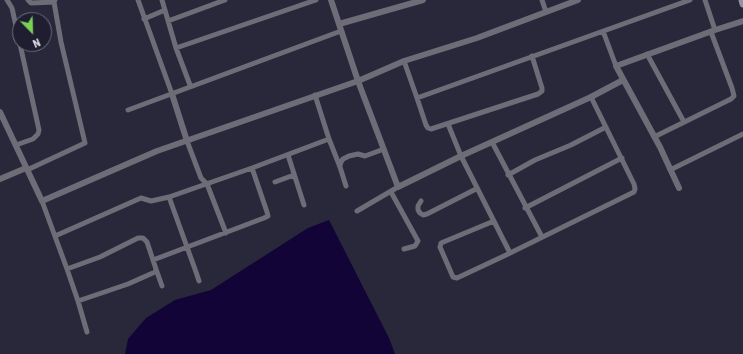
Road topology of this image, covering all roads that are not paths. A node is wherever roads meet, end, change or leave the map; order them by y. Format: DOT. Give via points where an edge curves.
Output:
graph roads {
  1 [pos="7,0"];
  2 [pos="28,0"];
  3 [pos="138,0"];
  4 [pos="162,0"];
  5 [pos="225,0"];
  6 [pos="316,0"];
  7 [pos="331,0"];
  8 [pos="423,0"];
  9 [pos="542,0"];
  10 [pos="578,0"];
  11 [pos="690,0"];
  12 [pos="705,0"];
  13 [pos="742,0"];
  14 [pos="54,1"];
  15 [pos="743,4"];
  16 [pos="165,10"];
  17 [pos="546,12"];
  18 [pos="144,19"];
  19 [pos="168,21"];
  20 [pos="743,21"];
  21 [pos="339,24"];
  22 [pos="341,31"];
  23 [pos="603,31"];
  24 [pos="713,31"];
  25 [pos="176,48"];
  26 [pos="647,54"];
  27 [pos="532,56"];
  28 [pos="404,61"];
  29 [pos="616,66"];
  30 [pos="623,80"];
  31 [pos="358,81"];
  32 [pos="190,86"];
  33 [pos="172,94"];
  34 [pos="315,95"];
  35 [pos="591,97"];
  36 [pos="417,98"];
  37 [pos="128,110"];
  38 [pos="0,112"];
  39 [pos="684,122"];
  40 [pos="448,124"];
  41 [pos="606,127"];
  42 [pos="743,134"];
  43 [pos="654,137"];
  44 [pos="329,139"];
  45 [pos="187,141"];
  46 [pos="492,142"];
  47 [pos="16,145"];
  48 [pos="384,149"];
  49 [pos="288,155"];
  50 [pos="460,156"];
  51 [pos="622,158"];
  52 [pos="340,166"];
  53 [pos="252,168"];
  54 [pos="26,169"];
  55 [pos="670,170"];
  56 [pos="294,175"];
  57 [pos="508,175"];
  58 [pos="0,179"];
  59 [pos="275,182"];
  60 [pos="207,184"];
  61 [pos="346,186"];
  62 [pos="398,187"];
  63 [pos="679,188"];
  64 [pos="476,189"];
  65 [pos="390,192"];
  66 [pos="169,198"];
  67 [pos="42,201"];
  68 [pos="421,201"];
  69 [pos="304,204"];
  70 [pos="525,208"];
  71 [pos="357,211"];
  72 [pos="494,221"];
  73 [pos="226,233"];
  74 [pos="55,236"];
  75 [pos="542,237"];
  76 [pos="188,248"];
  77 [pos="404,250"];
  78 [pos="510,253"];
  79 [pos="153,260"];
  80 [pos="67,269"];
  81 [pos="156,269"];
  82 [pos="199,281"];
  83 [pos="162,286"];
  84 [pos="78,301"];
  85 [pos="87,332"];
  1 -- 47 [label="street" via="12,8 38,130 33,139"];
  2 -- 14 [label="street" via="31,3"];
  3 -- 18 [label="street"];
  4 -- 16 [label="street"];
  5 -- 19 [label="street"];
  6 -- 25 [label="street"];
  7 -- 21 [label="street"];
  8 -- 21 [label="street"];
  9 -- 17 [label="street"];
  10 -- 17 [label="street"];
  11 -- 23 [label="street"];
  12 -- 24 [label="street"];
  13 -- 15 [label="main road"];
  14 -- 54 [label="street" via="85,143"];
  16 -- 18 [label="street"];
  16 -- 19 [label="street"];
  17 -- 28 [label="street"];
  18 -- 33 [label="street"];
  19 -- 25 [label="street"];
  20 -- 24 [label="street"];
  21 -- 22 [label="street"];
  22 -- 31 [label="street"];
  22 -- 33 [label="street"];
  23 -- 27 [label="street"];
  23 -- 29 [label="street"];
  24 -- 26 [label="street"];
  24 -- 39 [label="street" via="734,96"];
  25 -- 32 [label="street"];
  26 -- 29 [label="street"];
  26 -- 39 [label="street"];
  27 -- 36 [label="street"];
  27 -- 40 [label="street" via="541,92"];
  28 -- 31 [label="street"];
  28 -- 36 [label="street"];
  29 -- 30 [label="street"];
  30 -- 35 [label="street"];
  30 -- 43 [label="street"];
  31 -- 34 [label="street"];
  31 -- 48 [label="street"];
  33 -- 37 [label="street"];
  33 -- 45 [label="street"];
  34 -- 44 [label="street"];
  34 -- 45 [label="street"];
  35 -- 41 [label="street"];
  35 -- 46 [label="street"];
  36 -- 40 [label="street" via="428,128"];
  38 -- 47 [label="street"];
  39 -- 43 [label="street"];
  40 -- 50 [label="street"];
  41 -- 51 [label="street"];
  41 -- 57 [label="street"];
  42 -- 55 [label="street"];
  43 -- 55 [label="street"];
  44 -- 49 [label="street"];
  44 -- 52 [label="street"];
  45 -- 60 [label="street" via="201,178"];
  45 -- 67 [label="street" via="157,151"];
  46 -- 50 [label="street"];
  46 -- 57 [label="street"];
  47 -- 54 [label="street"];
  48 -- 52 [label="street" via="364,156 349,156 343,159"];
  48 -- 62 [label="street"];
  49 -- 53 [label="street"];
  49 -- 56 [label="street"];
  50 -- 62 [label="street"];
  50 -- 64 [label="street"];
  51 -- 70 [label="street"];
  51 -- 75 [label="street" via="634,184 634,192"];
  52 -- 61 [label="street"];
  53 -- 60 [label="street"];
  53 -- 73 [label="street" via="268,216"];
  54 -- 58 [label="street"];
  54 -- 67 [label="street"];
  55 -- 63 [label="street"];
  56 -- 59 [label="street"];
  56 -- 69 [label="street"];
  57 -- 70 [label="street"];
  60 -- 66 [label="street"];
  60 -- 73 [label="street"];
  62 -- 65 [label="street"];
  64 -- 68 [label="street" via="423,215 418,210"];
  64 -- 72 [label="street"];
  65 -- 71 [label="street"];
  65 -- 77 [label="street" via="418,241 415,246"];
  66 -- 74 [label="street" via="141,198"];
  66 -- 76 [label="street"];
  67 -- 74 [label="street"];
  70 -- 75 [label="street"];
  72 -- 78 [label="street"];
  72 -- 78 [label="street" via="441,244 451,274 457,278"];
  73 -- 76 [label="street"];
  74 -- 80 [label="street"];
  75 -- 78 [label="street"];
  76 -- 79 [label="street"];
  76 -- 82 [label="street"];
  79 -- 80 [label="street" via="147,242 143,238 138,238 100,257"];
  79 -- 81 [label="street"];
  80 -- 84 [label="street"];
  81 -- 83 [label="street"];
  81 -- 84 [label="street" via="155,272 128,284"];
  84 -- 85 [label="street"];
}
